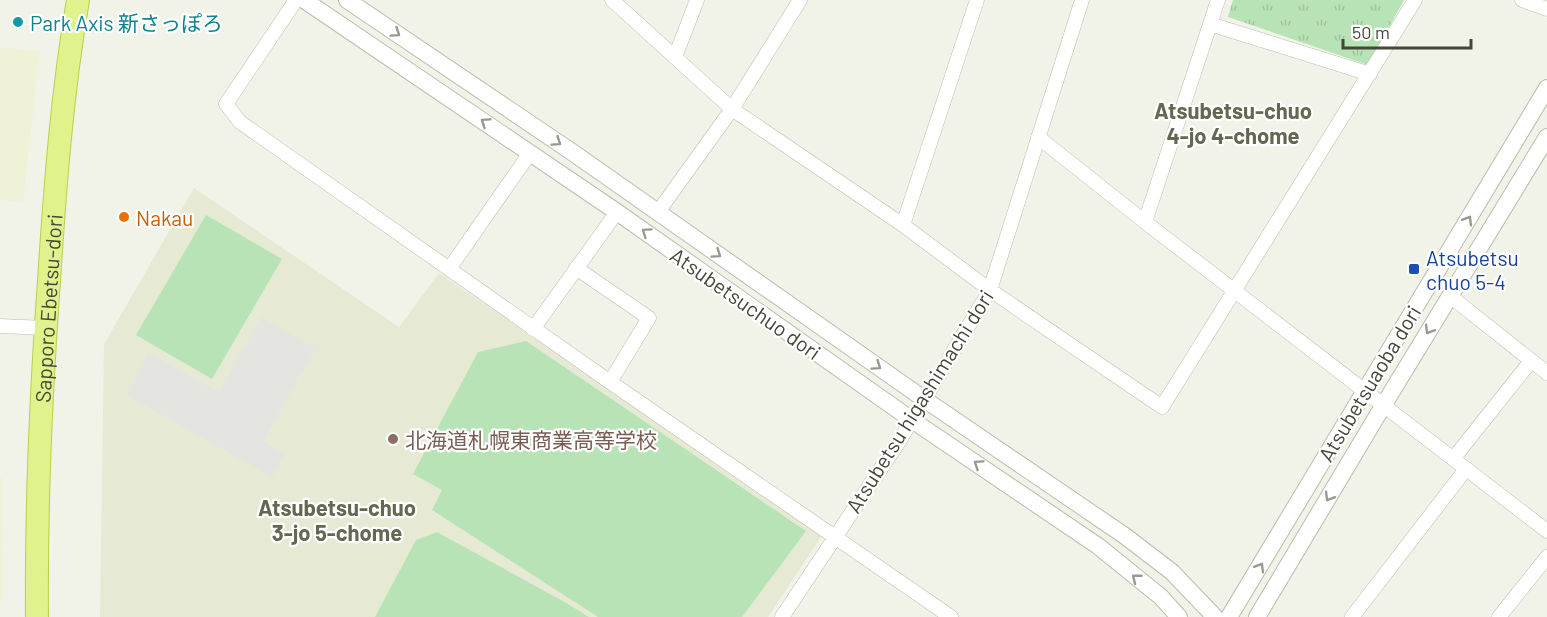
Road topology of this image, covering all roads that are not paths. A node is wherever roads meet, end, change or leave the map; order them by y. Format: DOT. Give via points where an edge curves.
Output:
graph roads {
  1 [pos="78,0"];
  2 [pos="296,0"];
  3 [pos="304,0"];
  4 [pos="612,0"];
  5 [pos="697,0"];
  6 [pos="800,0"];
  7 [pos="977,0"];
  8 [pos="1082,0"];
  9 [pos="1218,0"];
  10 [pos="1415,0"];
  11 [pos="1522,0"];
  12 [pos="354,2"];
  13 [pos="1547,9"];
  14 [pos="1210,24"];
  15 [pos="675,57"];
  16 [pos="1370,74"];
  17 [pos="1547,88"];
  18 [pos="732,109"];
  19 [pos="1038,137"];
  20 [pos="1547,137"];
  21 [pos="530,153"];
  22 [pos="617,212"];
  23 [pos="658,212"];
  24 [pos="1145,222"];
  25 [pos="903,225"];
  26 [pos="576,268"];
  27 [pos="449,269"];
  28 [pos="990,290"];
  29 [pos="1236,292"];
  30 [pos="1450,296"];
  31 [pos="0,326"];
  32 [pos="46,328"];
  33 [pos="533,329"];
  34 [pos="1531,361"];
  35 [pos="1547,373"];
  36 [pos="610,382"];
  37 [pos="1365,391"];
  38 [pos="924,399"];
  39 [pos="1383,406"];
  40 [pos="912,420"];
  41 [pos="1453,459"];
  42 [pos="1466,469"];
  43 [pos="1547,531"];
  44 [pos="834,537"];
  45 [pos="1547,557"];
  46 [pos="39,616"];
  47 [pos="782,617"];
  48 [pos="951,617"];
  49 [pos="1179,617"];
  50 [pos="1215,617"];
  51 [pos="1229,617"];
  52 [pos="1257,617"];
  53 [pos="1352,617"];
  54 [pos="1499,617"];
  1 -- 32 [label="highway, Sapporo Ebetsu-dori" via="60,142"];
  2 -- 27 [label="street" via="226,104 240,122"];
  21 -- 3 [label="street, Atsubetsuchuo dori, one-way"];
  4 -- 15 [label="street"];
  5 -- 15 [label="street"];
  6 -- 18 [label="street"];
  7 -- 25 [label="street"];
  8 -- 19 [label="street, Atsubetsu higashimachi dori"];
  9 -- 14 [label="street"];
  10 -- 16 [label="street"];
  11 -- 13 [label="street"];
  12 -- 23 [label="street, Atsubetsuchuo dori, one-way"];
  14 -- 16 [label="street"];
  14 -- 24 [label="street"];
  15 -- 18 [label="street"];
  16 -- 29 [label="street"];
  37 -- 17 [label="street, Atsubetsuaoba dori, one-way"];
  18 -- 23 [label="street"];
  18 -- 25 [label="street"];
  19 -- 24 [label="street"];
  19 -- 28 [label="street, Atsubetsu higashimachi dori"];
  20 -- 30 [label="street, Atsubetsuaoba dori"];
  21 -- 22 [label="street, Atsubetsuchuo dori"];
  21 -- 27 [label="street"];
  22 -- 26 [label="street"];
  40 -- 22 [label="street, Atsubetsuchuo dori, one-way"];
  23 -- 38 [label="street, Atsubetsuchuo dori, one-way"];
  24 -- 29 [label="street"];
  25 -- 28 [label="street"];
  26 -- 33 [label="street"];
  26 -- 36 [label="street" via="649,318"];
  27 -- 33 [label="street"];
  28 -- 29 [label="street" via="1162,407"];
  28 -- 38 [label="street, Atsubetsu higashimachi dori"];
  29 -- 37 [label="street"];
  30 -- 34 [label="street"];
  30 -- 39 [label="street, Atsubetsuaoba dori, one-way"];
  31 -- 32 [label="street"];
  32 -- 46 [label="highway, Sapporo Ebetsu-dori" via="39,460"];
  33 -- 36 [label="street"];
  34 -- 35 [label="street"];
  34 -- 41 [label="street"];
  36 -- 44 [label="street"];
  37 -- 39 [label="street"];
  51 -- 37 [label="street, Atsubetsuaoba dori, one-way"];
  38 -- 40 [label="street, Atsubetsu higashimachi dori"];
  38 -- 50 [label="street, Atsubetsuchuo dori" via="1125,536 1172,572"];
  39 -- 41 [label="street"];
  39 -- 52 [label="street, Atsubetsuaoba dori, one-way"];
  40 -- 44 [label="street, Atsubetsu higashimachi dori"];
  49 -- 40 [label="street, Atsubetsuchuo dori, one-way" via="1161,597 1098,546"];
  41 -- 42 [label="street"];
  42 -- 43 [label="street"];
  42 -- 53 [label="street"];
  44 -- 47 [label="street, Atsubetsu higashimachi dori"];
  44 -- 48 [label="street"];
  45 -- 54 [label="street"];
}
